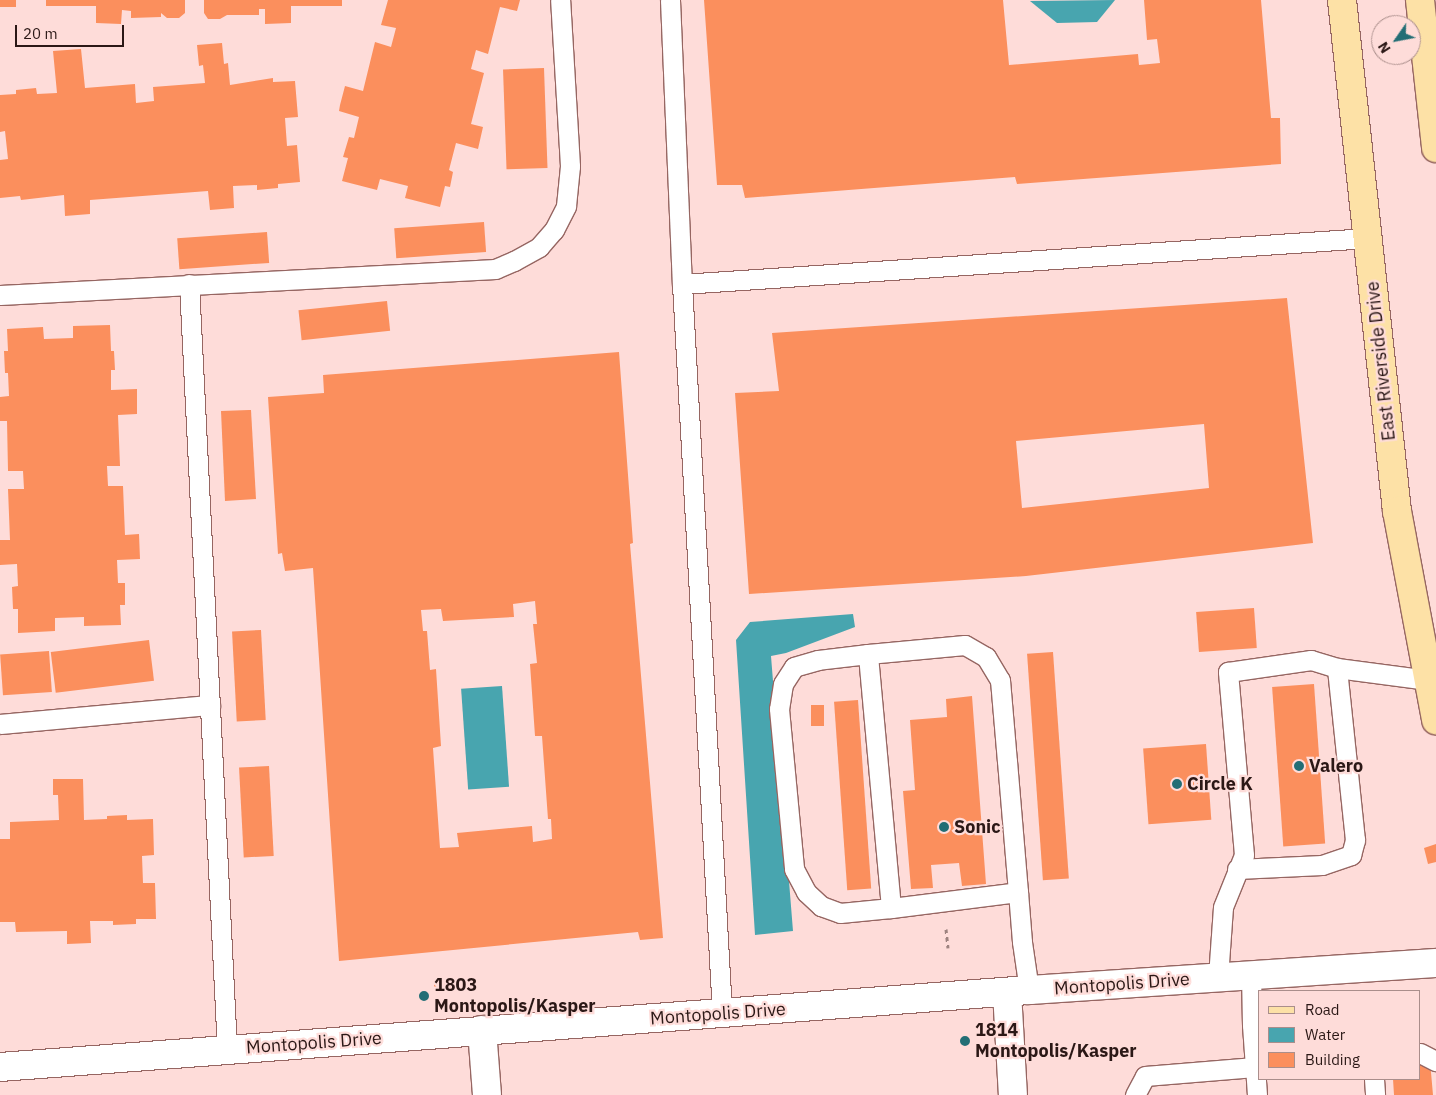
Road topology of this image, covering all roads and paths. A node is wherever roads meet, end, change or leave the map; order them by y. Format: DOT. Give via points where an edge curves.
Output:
graph roads {
  1 [pos="560,0"];
  2 [pos="670,0"];
  3 [pos="1342,0"];
  4 [pos="1420,0"];
  5 [pos="1436,148"];
  6 [pos="1367,238"];
  7 [pos="189,284"];
  8 [pos="682,284"];
  9 [pos="0,295"];
  10 [pos="868,654"];
  11 [pos="1336,668"];
  12 [pos="1428,680"];
  13 [pos="210,705"];
  14 [pos="1436,720"];
  15 [pos="0,724"];
  16 [pos="1238,869"];
  17 [pos="1018,892"];
  18 [pos="891,908"];
  19 [pos="945,920"];
  20 [pos="948,948"];
  21 [pos="1436,963"];
  22 [pos="1251,975"];
  23 [pos="1218,977"];
  24 [pos="1018,991"];
  25 [pos="722,1013"];
  26 [pos="482,1030"];
  27 [pos="227,1050"];
  28 [pos="1421,1054"];
  29 [pos="1436,1061"];
  30 [pos="0,1067"];
  31 [pos="1258,1067"];
  32 [pos="1374,1080"];
  33 [pos="487,1095"];
  34 [pos="1013,1095"];
  35 [pos="1135,1095"];
  36 [pos="1257,1095"];
  37 [pos="1375,1095"];
  1 -- 7 [label="lane" via="570,166 566,206 554,230 539,247 494,269"];
  2 -- 8 [label="lane"];
  3 -- 6 [label="main road, East Riverside Drive"];
  4 -- 5 [label="main road"];
  6 -- 8 [label="lane"];
  6 -- 12 [label="main road, East Riverside Drive" via="1397,511"];
  7 -- 9 [label="lane"];
  7 -- 13 [label="lane"];
  8 -- 25 [label="lane"];
  10 -- 17 [label="lane" via="965,645 986,657 1000,680"];
  10 -- 18 [label="lane"];
  10 -- 18 [label="lane" via="818,660 794,667 783,684 779,709 794,869 806,892 821,906 840,913"];
  11 -- 12 [label="lane"];
  11 -- 16 [label="lane" via="1355,840 1351,855 1322,866"];
  11 -- 16 [label="lane" via="1311,660 1228,672 1244,855"];
  12 -- 14 [label="main road, East Riverside Drive"];
  13 -- 15 [label="lane"];
  13 -- 27 [label="lane"];
  16 -- 23 [label="lane" via="1223,907"];
  17 -- 18 [label="lane"];
  17 -- 24 [label="lane"];
  19 -- 20 [label="path"];
  21 -- 22 [label="main road, Montopolis Drive"];
  22 -- 23 [label="main road, Montopolis Drive"];
  22 -- 31 [label="lane" via="1252,1025"];
  23 -- 24 [label="main road, Montopolis Drive"];
  24 -- 25 [label="main road, Montopolis Drive"];
  24 -- 34 [label="main road"];
  25 -- 26 [label="main road, Montopolis Drive"];
  26 -- 27 [label="main road, Montopolis Drive"];
  26 -- 33 [label="main road"];
  27 -- 30 [label="main road, Montopolis Drive"];
  28 -- 29 [label="lane"];
  31 -- 35 [label="lane" via="1145,1076"];
  31 -- 36 [label="lane"];
  32 -- 37 [label="lane"];
}
